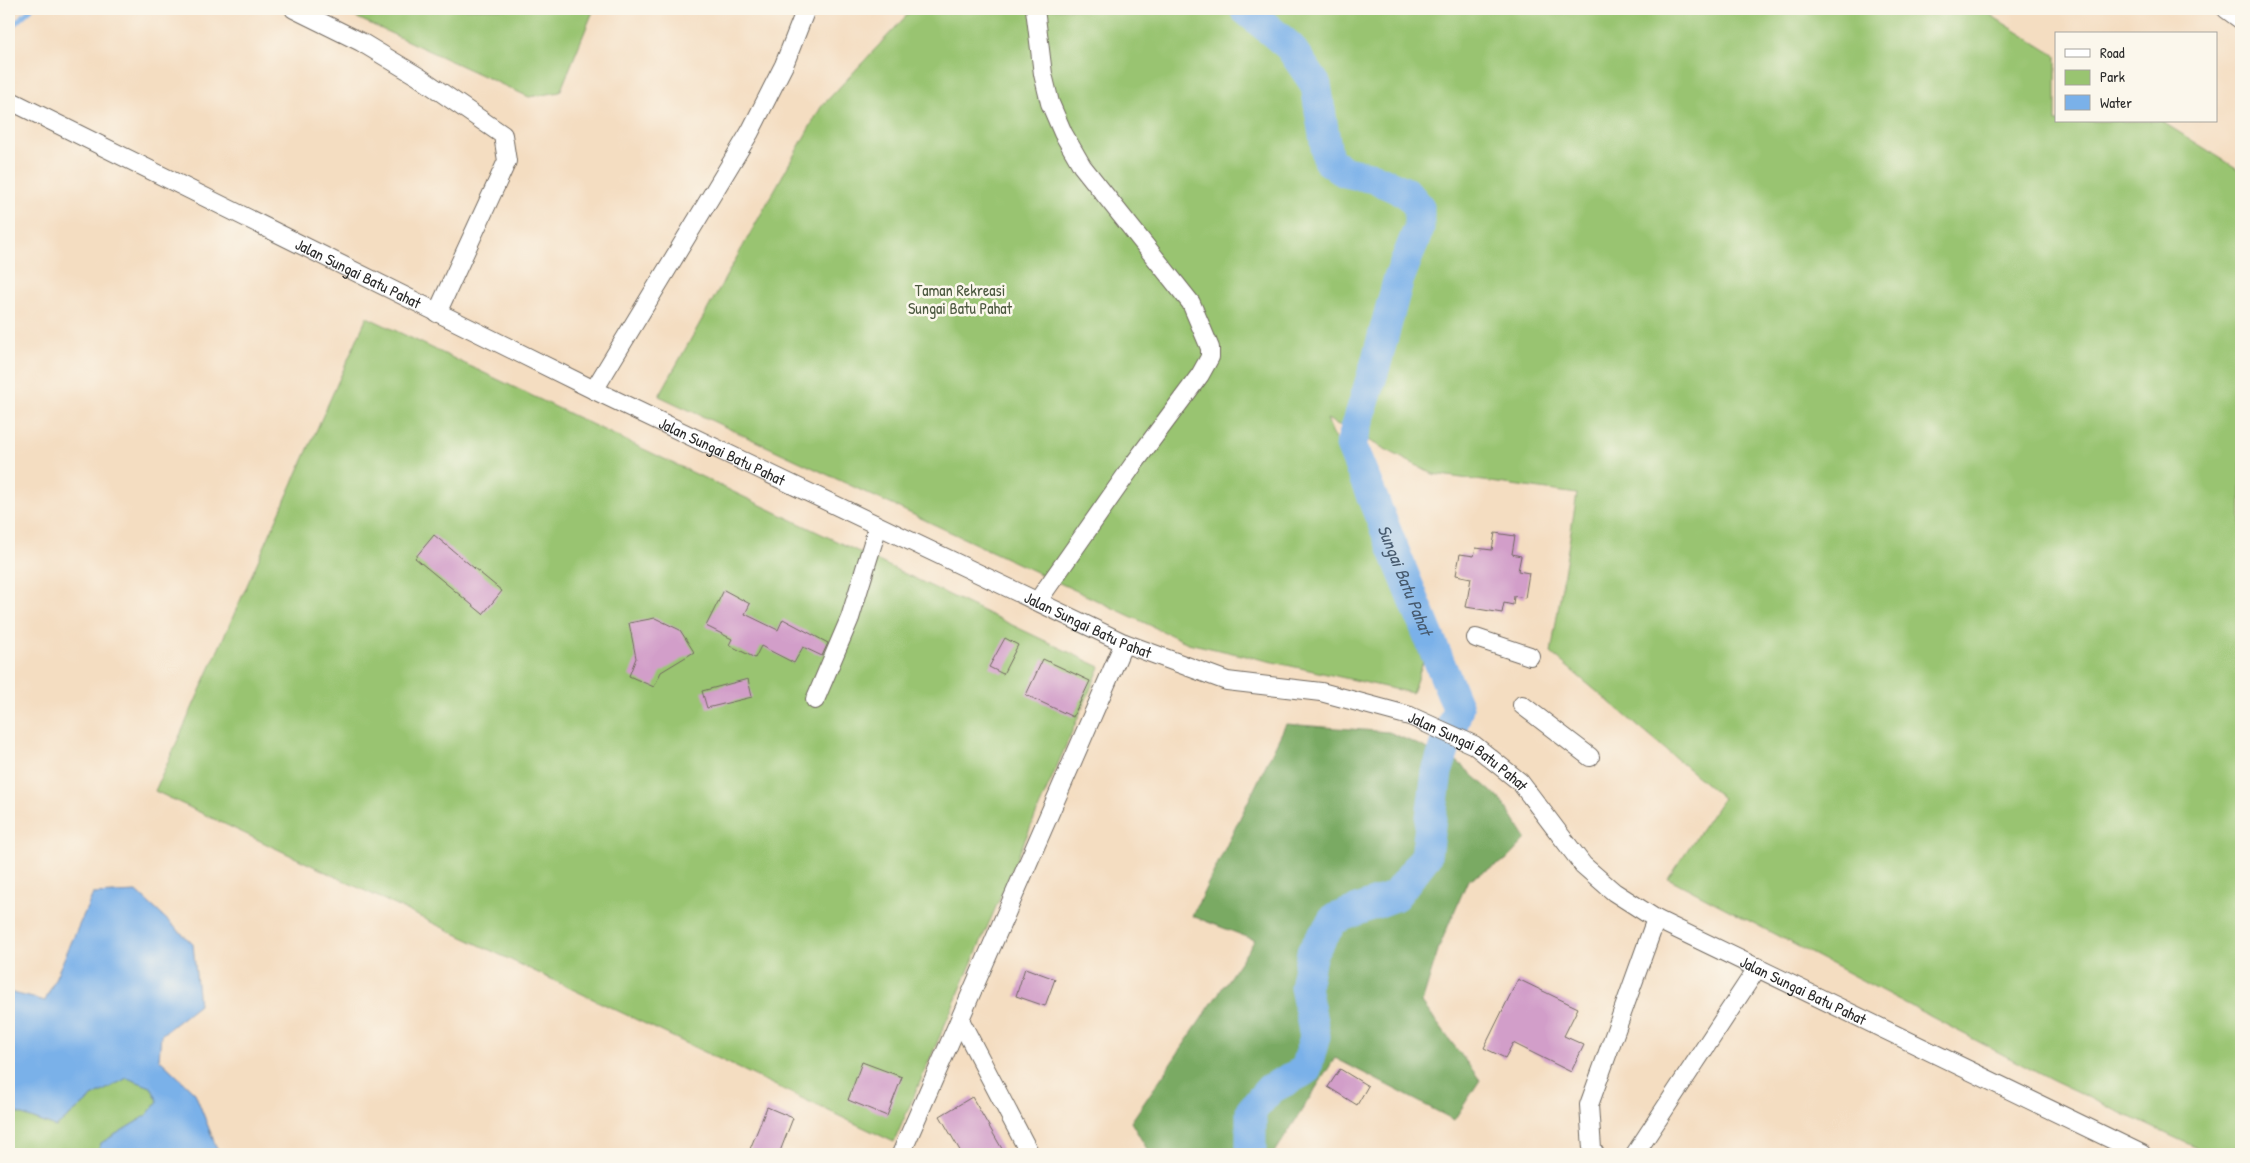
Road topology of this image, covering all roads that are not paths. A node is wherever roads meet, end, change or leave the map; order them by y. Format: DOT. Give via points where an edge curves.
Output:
graph roads {
  1 [pos="294,9"];
  2 [pos="806,9"];
  3 [pos="1035,9"];
  4 [pos="2226,9"];
  5 [pos="2241,20"];
  6 [pos="9,100"];
  7 [pos="437,313"];
  8 [pos="594,390"];
  9 [pos="878,526"];
  10 [pos="1037,602"];
  11 [pos="1476,638"];
  12 [pos="1124,643"];
  13 [pos="1530,656"];
  14 [pos="815,700"];
  15 [pos="1522,705"];
  16 [pos="1590,757"];
  17 [pos="1656,919"];
  18 [pos="1758,967"];
  19 [pos="960,1020"];
  20 [pos="901,1154"];
  21 [pos="1030,1154"];
  22 [pos="1595,1154"];
  23 [pos="1635,1154"];
  24 [pos="2142,1154"];
  1 -- 7 [label="street" via="361,42 503,135 507,161"];
  2 -- 8 [label="street" via="784,65 750,132"];
  3 -- 10 [label="street" via="1043,74 1050,104 1063,133 1082,166 1192,303 1210,348 1210,357 1200,375"];
  4 -- 5 [label="street"];
  6 -- 7 [label="street, Jalan Sungai Batu Pahat"];
  7 -- 8 [label="street, Jalan Sungai Batu Pahat"];
  8 -- 9 [label="street, Jalan Sungai Batu Pahat"];
  9 -- 10 [label="street, Jalan Sungai Batu Pahat"];
  9 -- 14 [label="street" via="850,618"];
  10 -- 12 [label="street, Jalan Sungai Batu Pahat"];
  11 -- 13 [label="street"];
  12 -- 17 [label="street, Jalan Sungai Batu Pahat" via="1227,681 1321,692 1410,716 1474,744 1520,782 1583,865 1614,892"];
  12 -- 19 [label="street"];
  15 -- 16 [label="street"];
  17 -- 18 [label="street, Jalan Sungai Batu Pahat"];
  17 -- 22 [label="street" via="1589,1105"];
  18 -- 23 [label="street"];
  18 -- 24 [label="street, Jalan Sungai Batu Pahat"];
  19 -- 20 [label="street"];
  19 -- 21 [label="street"];
}
